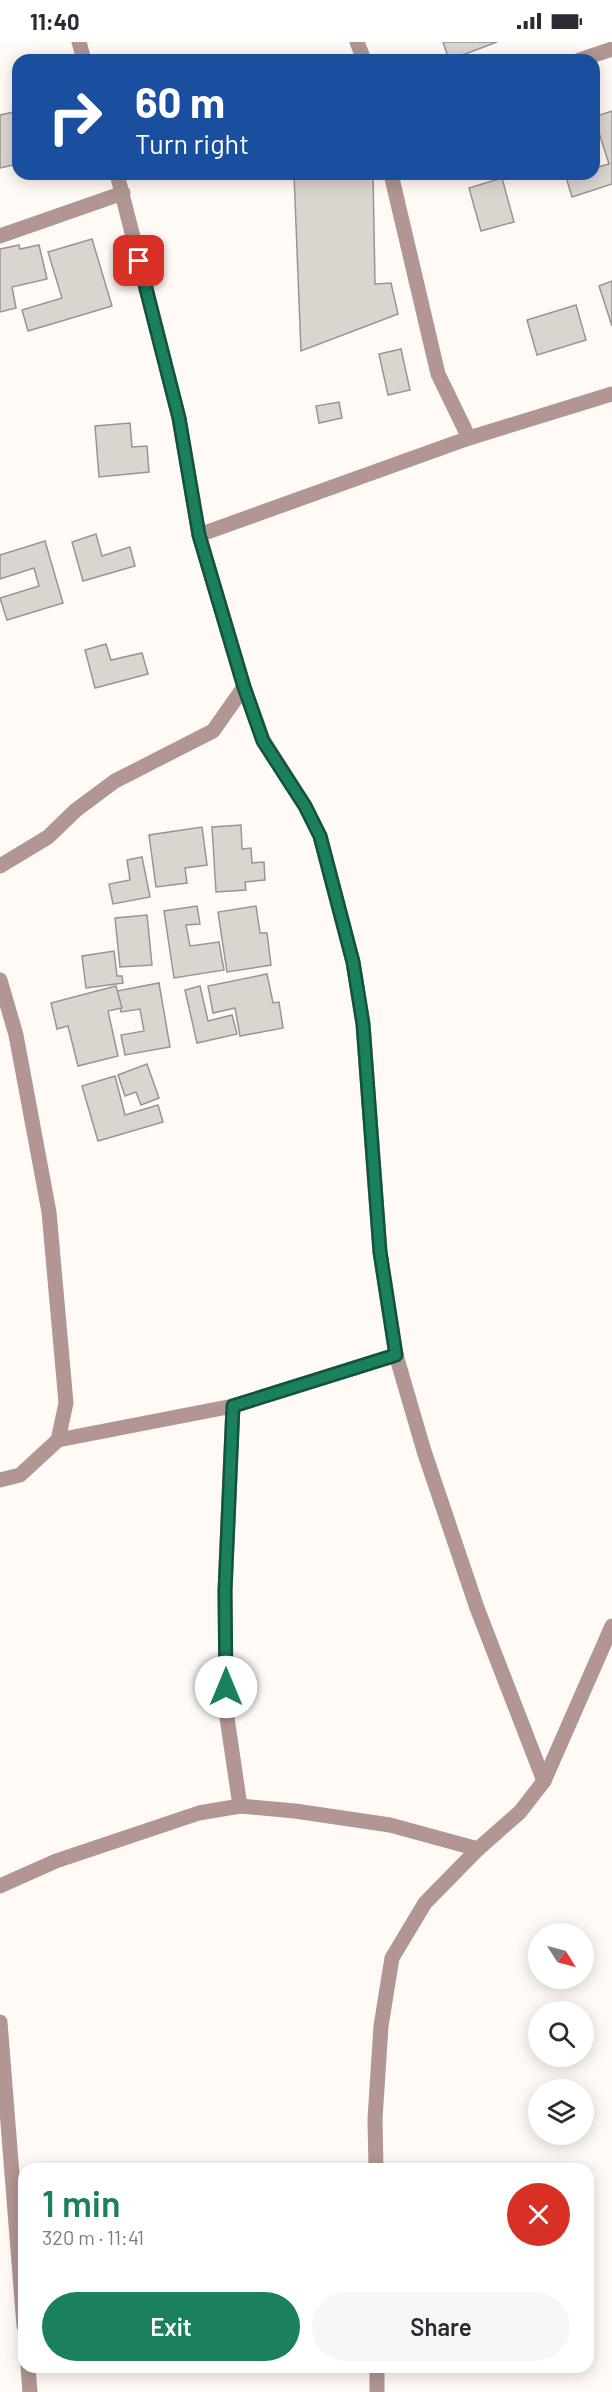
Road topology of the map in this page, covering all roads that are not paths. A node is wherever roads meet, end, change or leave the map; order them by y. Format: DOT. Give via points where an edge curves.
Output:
graph roads {
  1 [pos="612,49"];
  2 [pos="597,54"];
  3 [pos="119,180"];
  4 [pos="392,180"];
  5 [pos="123,193"];
  6 [pos="0,236"];
  7 [pos="612,394"];
  8 [pos="469,438"];
  9 [pos="199,535"];
  10 [pos="244,687"];
  11 [pos="0,866"];
  12 [pos="0,980"];
  13 [pos="396,1355"];
  14 [pos="233,1406"];
  15 [pos="58,1440"];
  16 [pos="0,1480"];
  17 [pos="612,1626"];
  18 [pos="544,1781"];
  19 [pos="240,1806"];
  20 [pos="478,1849"];
  21 [pos="0,1886"];
  22 [pos="0,2022"];
  23 [pos="376,2163"];
  24 [pos="18,2250"];
  25 [pos="28,2373"];
  26 [pos="377,2373"];
  27 [pos="30,2392"];
  28 [pos="377,2392"];
  1 -- 2 [label="street"];
  3 -- 5 [label="street"];
  4 -- 8 [label="street" via="438,374"];
  5 -- 6 [label="street"];
  5 -- 9 [label="street" via="179,418"];
  7 -- 8 [label="street"];
  8 -- 9 [label="street"];
  9 -- 10 [label="street"];
  10 -- 11 [label="street" via="213,731 115,781 48,837"];
  10 -- 13 [label="street" via="263,741 320,836 353,962 363,1024 380,1252"];
  12 -- 15 [label="street" via="16,1035 49,1212 66,1403"];
  13 -- 14 [label="street"];
  13 -- 18 [label="street" via="477,1608"];
  14 -- 15 [label="street"];
  14 -- 19 [label="street" via="225,1591 226,1711"];
  15 -- 16 [label="street" via="20,1474"];
  17 -- 18 [label="street"];
  18 -- 20 [label="street" via="520,1812"];
  19 -- 20 [label="street" via="390,1825"];
  19 -- 21 [label="street" via="188,1817 56,1861"];
  20 -- 23 [label="street" via="425,1903 393,1958 381,2026"];
  22 -- 24 [label="street"];
  25 -- 27 [label="street"];
  26 -- 28 [label="street"];
}
